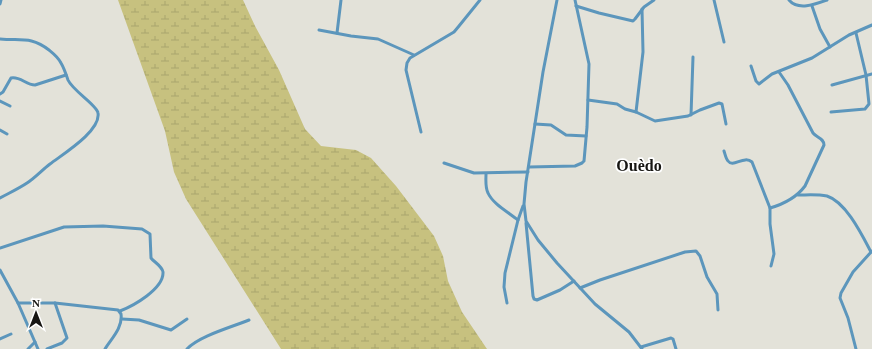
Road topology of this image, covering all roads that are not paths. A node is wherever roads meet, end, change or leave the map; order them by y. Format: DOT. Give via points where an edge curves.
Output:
graph roads {
  1 [pos="1,0"];
  2 [pos="341,0"];
  3 [pos="480,0"];
  4 [pos="557,0"];
  5 [pos="574,0"];
  6 [pos="654,0"];
  7 [pos="714,0"];
  8 [pos="789,0"];
  9 [pos="827,0"];
  10 [pos="0,4"];
  11 [pos="576,6"];
  12 [pos="812,6"];
  13 [pos="642,9"];
  14 [pos="872,25"];
  15 [pos="319,30"];
  16 [pos="856,32"];
  17 [pos="336,33"];
  18 [pos="0,39"];
  19 [pos="724,42"];
  20 [pos="830,47"];
  21 [pos="414,55"];
  22 [pos="693,57"];
  23 [pos="752,66"];
  24 [pos="779,72"];
  25 [pos="872,74"];
  26 [pos="66,75"];
  27 [pos="866,75"];
  28 [pos="832,85"];
  29 [pos="0,94"];
  30 [pos="588,100"];
  31 [pos="0,101"];
  32 [pos="10,106"];
  33 [pos="636,112"];
  34 [pos="831,112"];
  35 [pos="691,115"];
  36 [pos="535,124"];
  37 [pos="726,124"];
  38 [pos="0,130"];
  39 [pos="421,132"];
  40 [pos="7,134"];
  41 [pos="586,136"];
  42 [pos="724,151"];
  43 [pos="444,163"];
  44 [pos="529,167"];
  45 [pos="528,172"];
  46 [pos="486,174"];
  47 [pos="798,195"];
  48 [pos="0,198"];
  49 [pos="524,204"];
  50 [pos="770,208"];
  51 [pos="518,220"];
  52 [pos="526,221"];
  53 [pos="0,248"];
  54 [pos="871,252"];
  55 [pos="771,266"];
  56 [pos="0,270"];
  57 [pos="574,281"];
  58 [pos="580,288"];
  59 [pos="18,303"];
  60 [pos="55,303"];
  61 [pos="507,303"];
  62 [pos="718,310"];
  63 [pos="120,311"];
  64 [pos="122,319"];
  65 [pos="187,319"];
  66 [pos="249,320"];
  67 [pos="11,334"];
  68 [pos="0,339"];
  69 [pos="35,342"];
  70 [pos="642,348"];
  71 [pos="28,349"];
  72 [pos="38,349"];
  73 [pos="46,349"];
  74 [pos="105,349"];
  75 [pos="187,349"];
  76 [pos="676,349"];
  77 [pos="856,349"];
  1 -- 10 [label="street"];
  2 -- 17 [label="street"];
  3 -- 21 [label="street" via="454,32"];
  4 -- 36 [label="street"];
  5 -- 11 [label="street"];
  6 -- 13 [label="street"];
  7 -- 19 [label="street"];
  8 -- 12 [label="street" via="794,4"];
  9 -- 12 [label="street"];
  11 -- 13 [label="street" via="632,21"];
  11 -- 30 [label="street" via="590,64"];
  12 -- 20 [label="street"];
  13 -- 33 [label="street" via="643,52"];
  14 -- 16 [label="street"];
  15 -- 17 [label="street"];
  16 -- 20 [label="street"];
  16 -- 27 [label="street"];
  17 -- 21 [label="street" via="378,39"];
  18 -- 26 [label="street" via="37,42 56,56"];
  20 -- 24 [label="street"];
  21 -- 39 [label="street" via="407,63 406,70"];
  22 -- 35 [label="street"];
  23 -- 24 [label="street" via="758,83"];
  24 -- 47 [label="street" via="813,133 824,142 805,186"];
  25 -- 27 [label="street"];
  26 -- 29 [label="street" via="35,85 30,85 19,78 11,78"];
  26 -- 48 [label="street" via="75,90 95,107 98,119 91,132 76,145 27,183"];
  27 -- 28 [label="street"];
  27 -- 34 [label="street" via="868,107"];
  30 -- 33 [label="street" via="610,102"];
  30 -- 41 [label="street"];
  31 -- 32 [label="street"];
  33 -- 35 [label="street" via="655,121"];
  35 -- 37 [label="street" via="719,103 722,104"];
  36 -- 41 [label="street" via="551,125 566,135"];
  36 -- 44 [label="street"];
  38 -- 40 [label="street"];
  41 -- 44 [label="street" via="582,163 575,166"];
  42 -- 50 [label="street" via="730,163 748,159 752,162"];
  43 -- 46 [label="street" via="474,173"];
  44 -- 45 [label="street"];
  45 -- 46 [label="street"];
  45 -- 49 [label="street"];
  46 -- 51 [label="street" via="486,186 492,199"];
  47 -- 50 [label="street"];
  47 -- 54 [label="street" via="818,195 836,202 856,225"];
  49 -- 51 [label="street"];
  49 -- 52 [label="street"];
  50 -- 55 [label="street" via="774,254"];
  51 -- 61 [label="street" via="505,273"];
  52 -- 57 [label="street" via="538,240"];
  52 -- 57 [label="street" via="534,299 560,290"];
  53 -- 63 [label="street" via="64,227 142,229 150,234 151,258 161,268 162,276 155,288 142,300"];
  54 -- 77 [label="street" via="853,272 840,293"];
  56 -- 59 [label="street"];
  57 -- 58 [label="street"];
  58 -- 62 [label="street" via="685,252 696,251 717,294"];
  58 -- 70 [label="street" via="629,332"];
  59 -- 60 [label="street"];
  59 -- 69 [label="street"];
  60 -- 63 [label="street" via="112,308"];
  60 -- 73 [label="street" via="67,338 62,343"];
  63 -- 64 [label="street"];
  64 -- 65 [label="street" via="139,320 171,330"];
  64 -- 74 [label="street"];
  66 -- 75 [label="street" via="200,339"];
  67 -- 68 [label="street"];
  69 -- 71 [label="street"];
  69 -- 72 [label="street"];
  70 -- 76 [label="street" via="669,338 673,339"];
}
